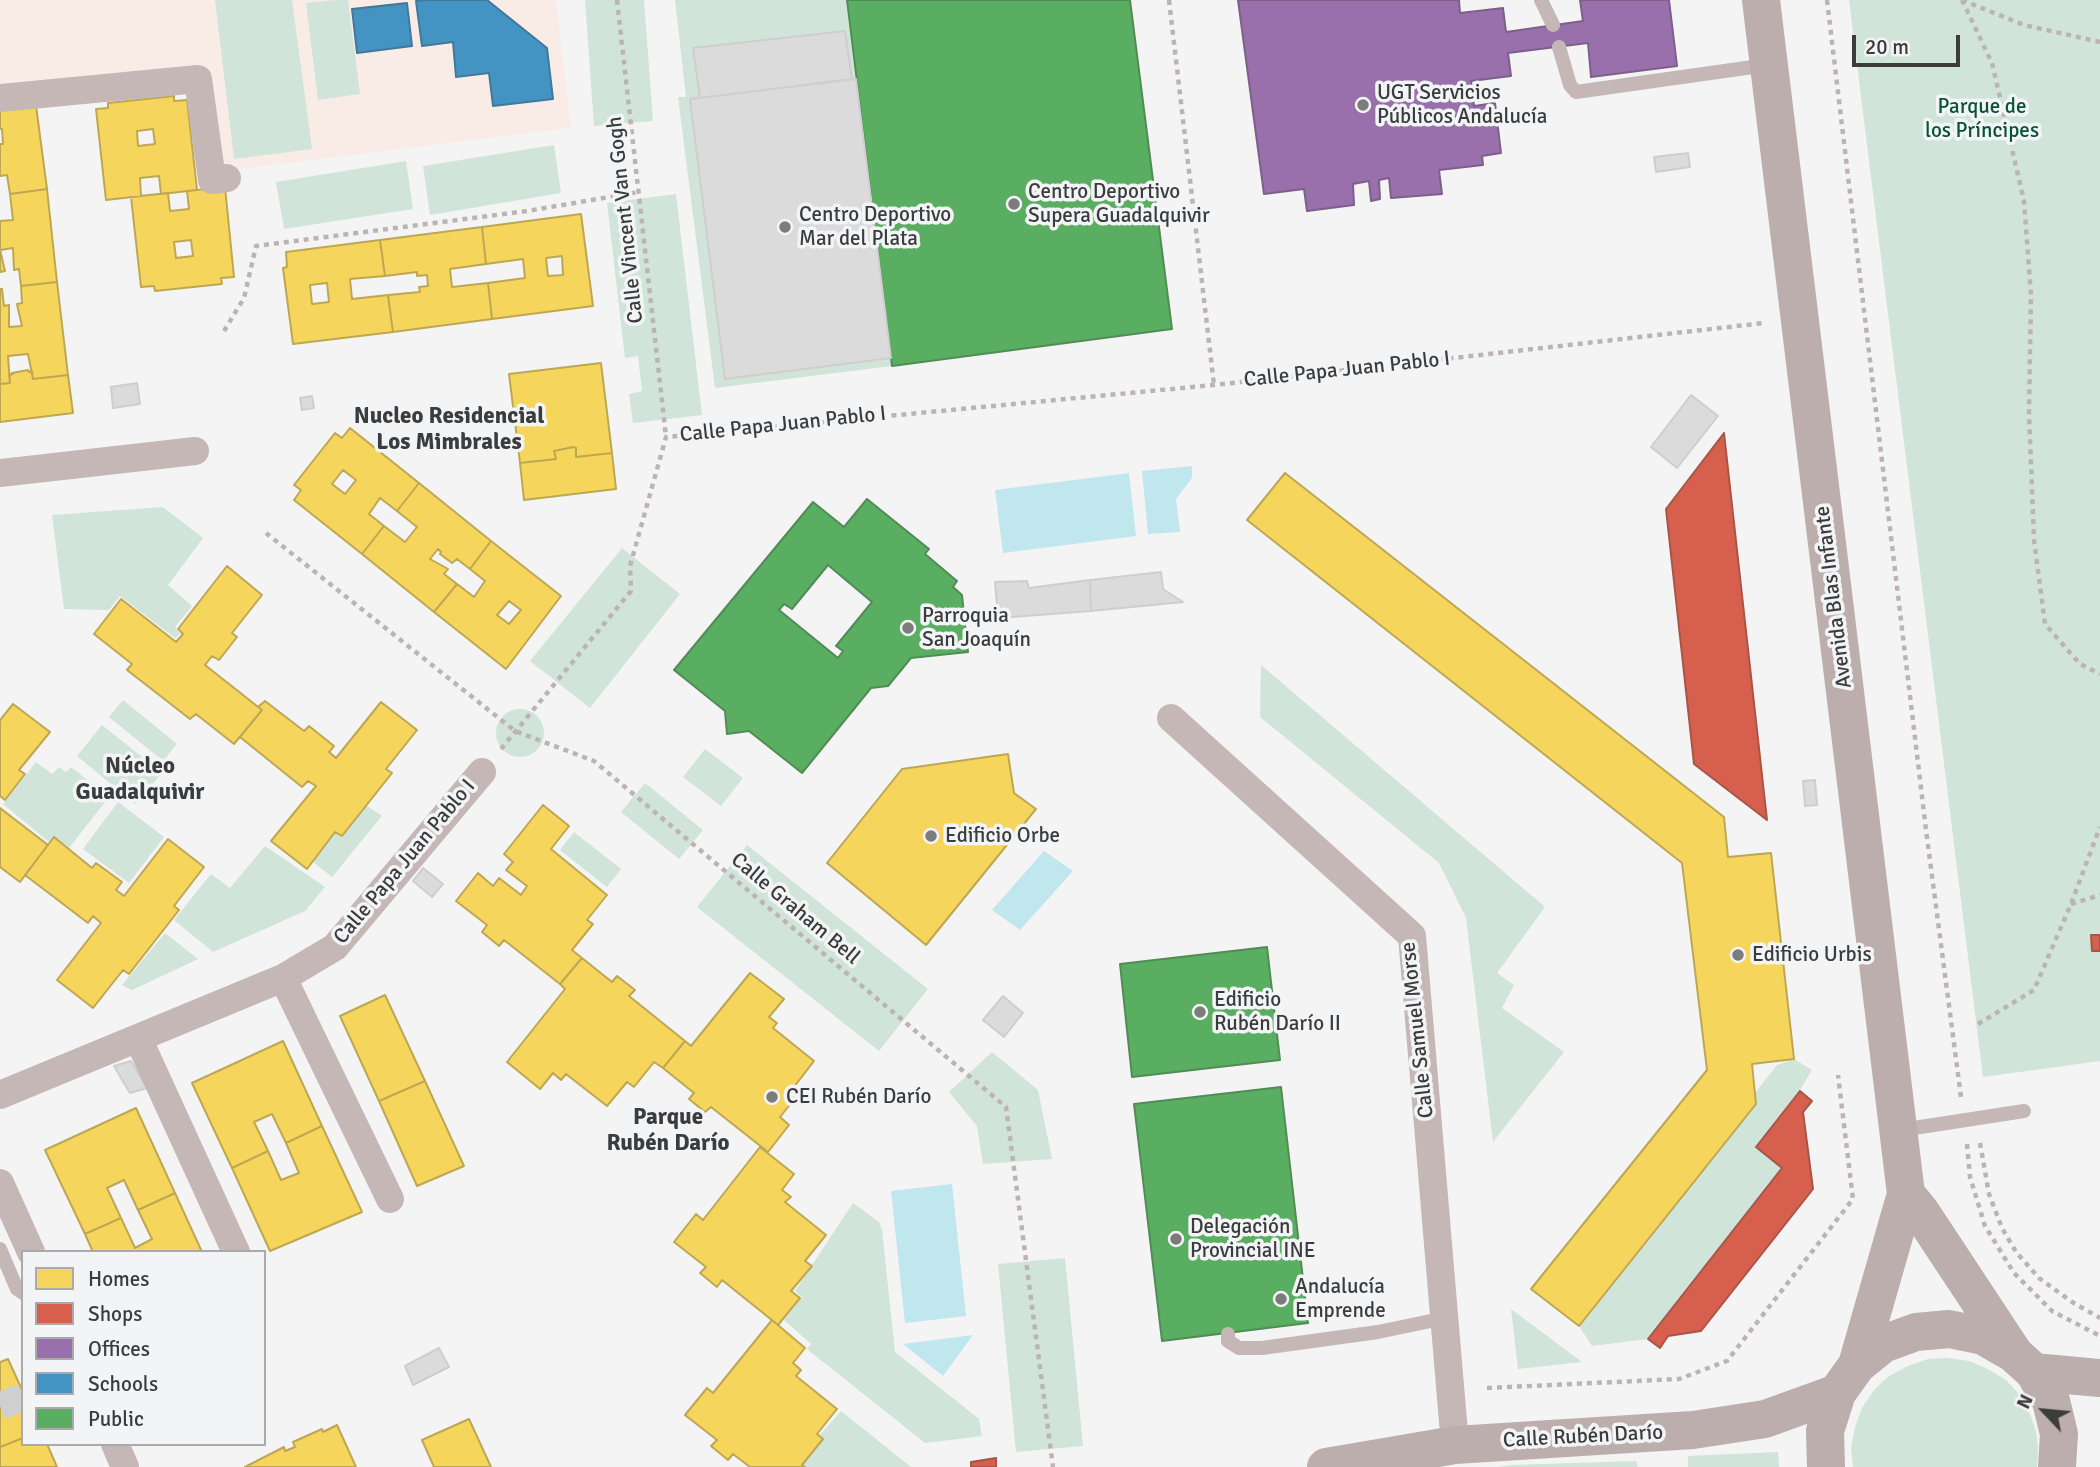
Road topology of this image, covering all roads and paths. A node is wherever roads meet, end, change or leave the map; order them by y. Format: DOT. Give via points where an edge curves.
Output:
graph roads {
  1 [pos="617,0"];
  2 [pos="1169,0"];
  3 [pos="1541,0"];
  4 [pos="1761,0"];
  5 [pos="1827,0"];
  6 [pos="1553,25"];
  7 [pos="2100,42"];
  8 [pos="1559,47"];
  9 [pos="1769,65"];
  10 [pos="0,98"];
  11 [pos="228,178"];
  12 [pos="639,192"];
  13 [pos="1800,318"];
  14 [pos="224,331"];
  15 [pos="1214,385"];
  16 [pos="666,437"];
  17 [pos="195,451"];
  18 [pos="0,473"];
  19 [pos="266,533"];
  20 [pos="2100,674"];
  21 [pos="1171,719"];
  22 [pos="515,731"];
  23 [pos="482,772"];
  24 [pos="2100,828"];
  25 [pos="2100,895"];
  26 [pos="2071,904"];
  27 [pos="282,978"];
  28 [pos="1978,1024"];
  29 [pos="138,1038"];
  30 [pos="1838,1075"];
  31 [pos="1961,1089"];
  32 [pos="0,1095"];
  33 [pos="2024,1111"];
  34 [pos="1899,1130"];
  35 [pos="1979,1136"];
  36 [pos="1967,1144"];
  37 [pos="0,1183"];
  38 [pos="1906,1194"];
  39 [pos="390,1199"];
  40 [pos="0,1249"];
  41 [pos="30,1250"];
  42 [pos="235,1250"];
  43 [pos="21,1291"];
  44 [pos="1445,1318"];
  45 [pos="2100,1318"];
  46 [pos="1228,1334"];
  47 [pos="2100,1336"];
  48 [pos="2023,1363"];
  49 [pos="2100,1378"];
  50 [pos="1847,1379"];
  51 [pos="1487,1388"];
  52 [pos="1455,1445"];
  53 [pos="116,1446"];
  54 [pos="125,1467"];
  55 [pos="1054,1467"];
  56 [pos="1326,1467"];
  57 [pos="1826,1467"];
  58 [pos="2057,1467"];
  1 -- 12 [label="path, Calle Vincent Van Gogh"];
  2 -- 15 [label="path"];
  3 -- 6 [label="lane"];
  4 -- 9 [label="main road, Avenida Blas Infante"];
  5 -- 31 [label="path"];
  7 -- 20 [label="path" via="2024,25 1962,0 1992,63 2024,201 2032,295 2029,413 2034,540 2045,624 2080,664"];
  8 -- 9 [label="lane" via="1576,92"];
  9 -- 13 [label="main road, Avenida Blas Infante"];
  10 -- 11 [label="street" via="198,79 212,180"];
  12 -- 14 [label="path" via="256,246 244,298"];
  12 -- 16 [label="path, Calle Vincent Van Gogh"];
  13 -- 15 [label="path, Calle Papa Juan Pablo I"];
  13 -- 34 [label="main road, Avenida Blas Infante"];
  15 -- 16 [label="path, Calle Papa Juan Pablo I"];
  16 -- 22 [label="path, Calle Papa Juan Pablo I" via="630,566 631,591"];
  17 -- 18 [label="street"];
  19 -- 22 [label="path, Calle Graham Bell"];
  21 -- 44 [label="street, Calle Samuel Morse" via="1412,936"];
  22 -- 23 [label="path, Calle Papa Juan Pablo I"];
  22 -- 55 [label="path, Calle Graham Bell" via="594,761 1006,1107"];
  23 -- 27 [label="street, Calle Papa Juan Pablo I" via="335,947"];
  24 -- 26 [label="path"];
  25 -- 26 [label="path"];
  26 -- 28 [label="path" via="2034,990"];
  27 -- 29 [label="street, Calle Papa Juan Pablo I"];
  27 -- 39 [label="street"];
  29 -- 32 [label="street, Calle Papa Juan Pablo I"];
  29 -- 42 [label="street"];
  30 -- 51 [label="path" via="1853,1199 1727,1361 1679,1379"];
  33 -- 34 [label="lane"];
  34 -- 38 [label="main road, Avenida Blas Infante"];
  35 -- 45 [label="path" via="1989,1194 2016,1252 2039,1278"];
  36 -- 47 [label="path" via="1970,1177 1985,1226 2014,1273 2052,1311"];
  37 -- 41 [label="street"];
  38 -- 48 [label="main road"];
  38 -- 50 [label="main road"];
  40 -- 43 [label="lane"];
  44 -- 46 [label="lane" via="1262,1348 1239,1348 1228,1341"];
  44 -- 52 [label="street, Calle Samuel Morse"];
  48 -- 49 [label="main road"];
  48 -- 50 [label="main road, Calle Rubén Darío" via="1983,1336 1949,1329 1916,1332 1883,1344"];
  48 -- 58 [label="main road" via="2051,1401 2059,1434"];
  50 -- 52 [label="main road, Calle Rubén Darío" via="1765,1419 1693,1430"];
  50 -- 57 [label="main road" via="1825,1431"];
  52 -- 56 [label="main road, Calle Rubén Darío"];
  53 -- 54 [label="street"];
}
